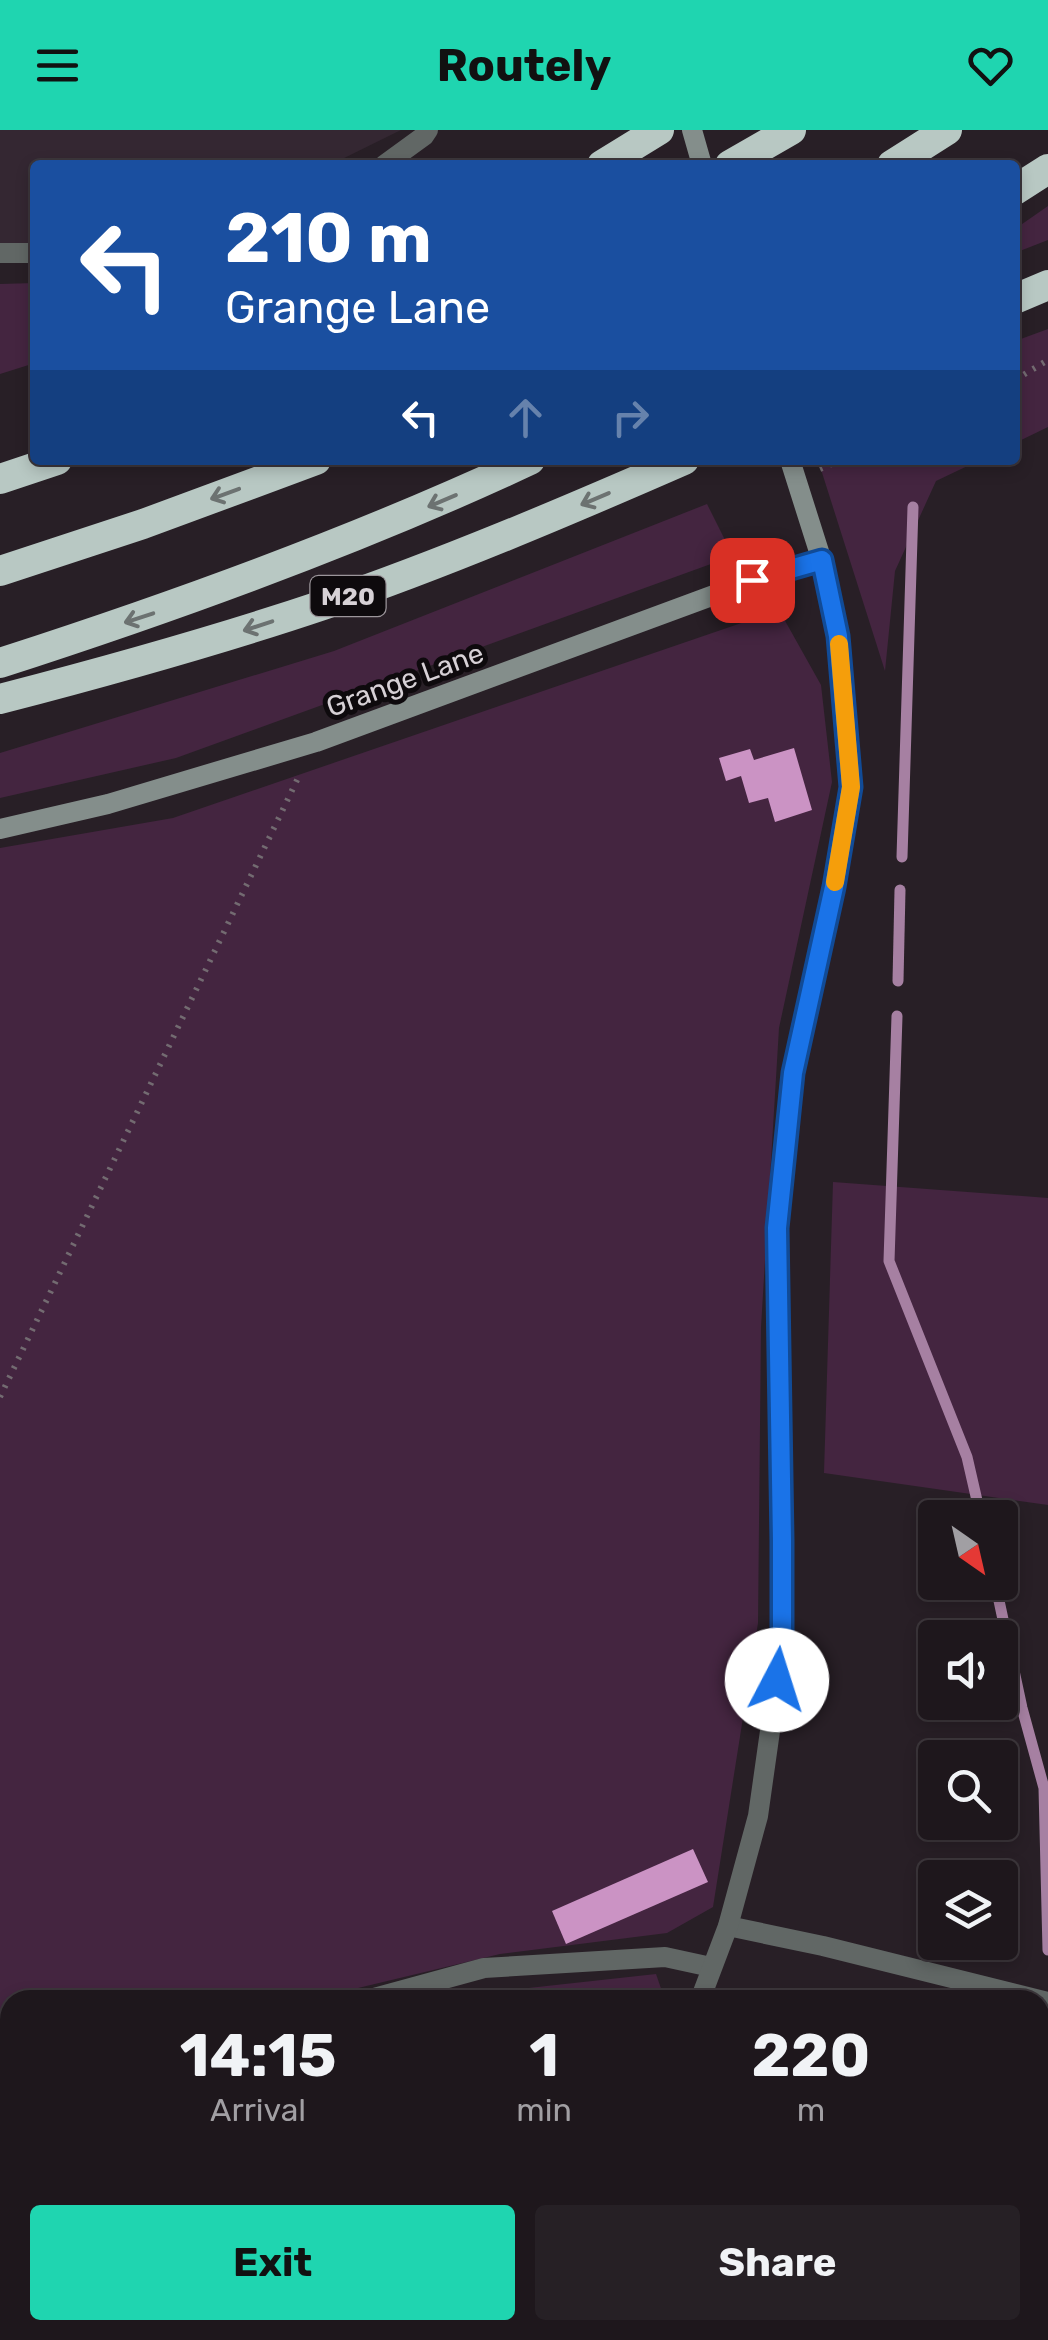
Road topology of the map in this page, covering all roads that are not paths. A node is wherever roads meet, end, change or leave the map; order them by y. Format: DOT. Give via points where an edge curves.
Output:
graph roads {
  1 [pos="428,130"];
  2 [pos="659,130"];
  3 [pos="692,130"];
  4 [pos="948,130"];
  5 [pos="788,132"];
  6 [pos="390,160"];
  7 [pos="610,160"];
  8 [pos="701,160"];
  9 [pos="739,160"];
  10 [pos="900,160"];
  11 [pos="1048,169"];
  12 [pos="1020,187"];
  13 [pos="30,252"];
  14 [pos="0,253"];
  15 [pos="1048,285"];
  16 [pos="1020,297"];
  17 [pos="30,461"];
  18 [pos="40,465"];
  19 [pos="302,465"];
  20 [pos="519,465"];
  21 [pos="672,465"];
  22 [pos="792,465"];
  23 [pos="0,477"];
  24 [pos="822,560"];
  25 [pos="0,570"];
  26 [pos="0,663"];
  27 [pos="0,700"];
  28 [pos="0,830"];
  29 [pos="728,1926"];
  30 [pos="711,1967"];
  31 [pos="404,1990"];
  32 [pos="703,1990"];
  33 [pos="1000,1990"];
  1 -- 6 [label="street"];
  2 -- 7 [label="highway"];
  3 -- 8 [label="street"];
  4 -- 10 [label="highway"];
  5 -- 9 [label="highway"];
  11 -- 12 [label="highway"];
  13 -- 14 [label="street"];
  15 -- 16 [label="highway"];
  17 -- 23 [label="highway"];
  18 -- 23 [label="highway"];
  19 -- 25 [label="highway, one-way"];
  20 -- 26 [label="highway, M20, one-way" via="160,611"];
  21 -- 27 [label="highway, M20, one-way" via="324,604"];
  22 -- 24 [label="street"];
  24 -- 28 [label="street, Grange Lane" via="316,742"];
  24 -- 29 [label="street" via="838,636 851,787 793,1073 777,1228 782,1646 758,1816"];
  29 -- 30 [label="street"];
  29 -- 33 [label="street"];
  30 -- 31 [label="street" via="666,1957 484,1968"];
  30 -- 32 [label="street"];
}
